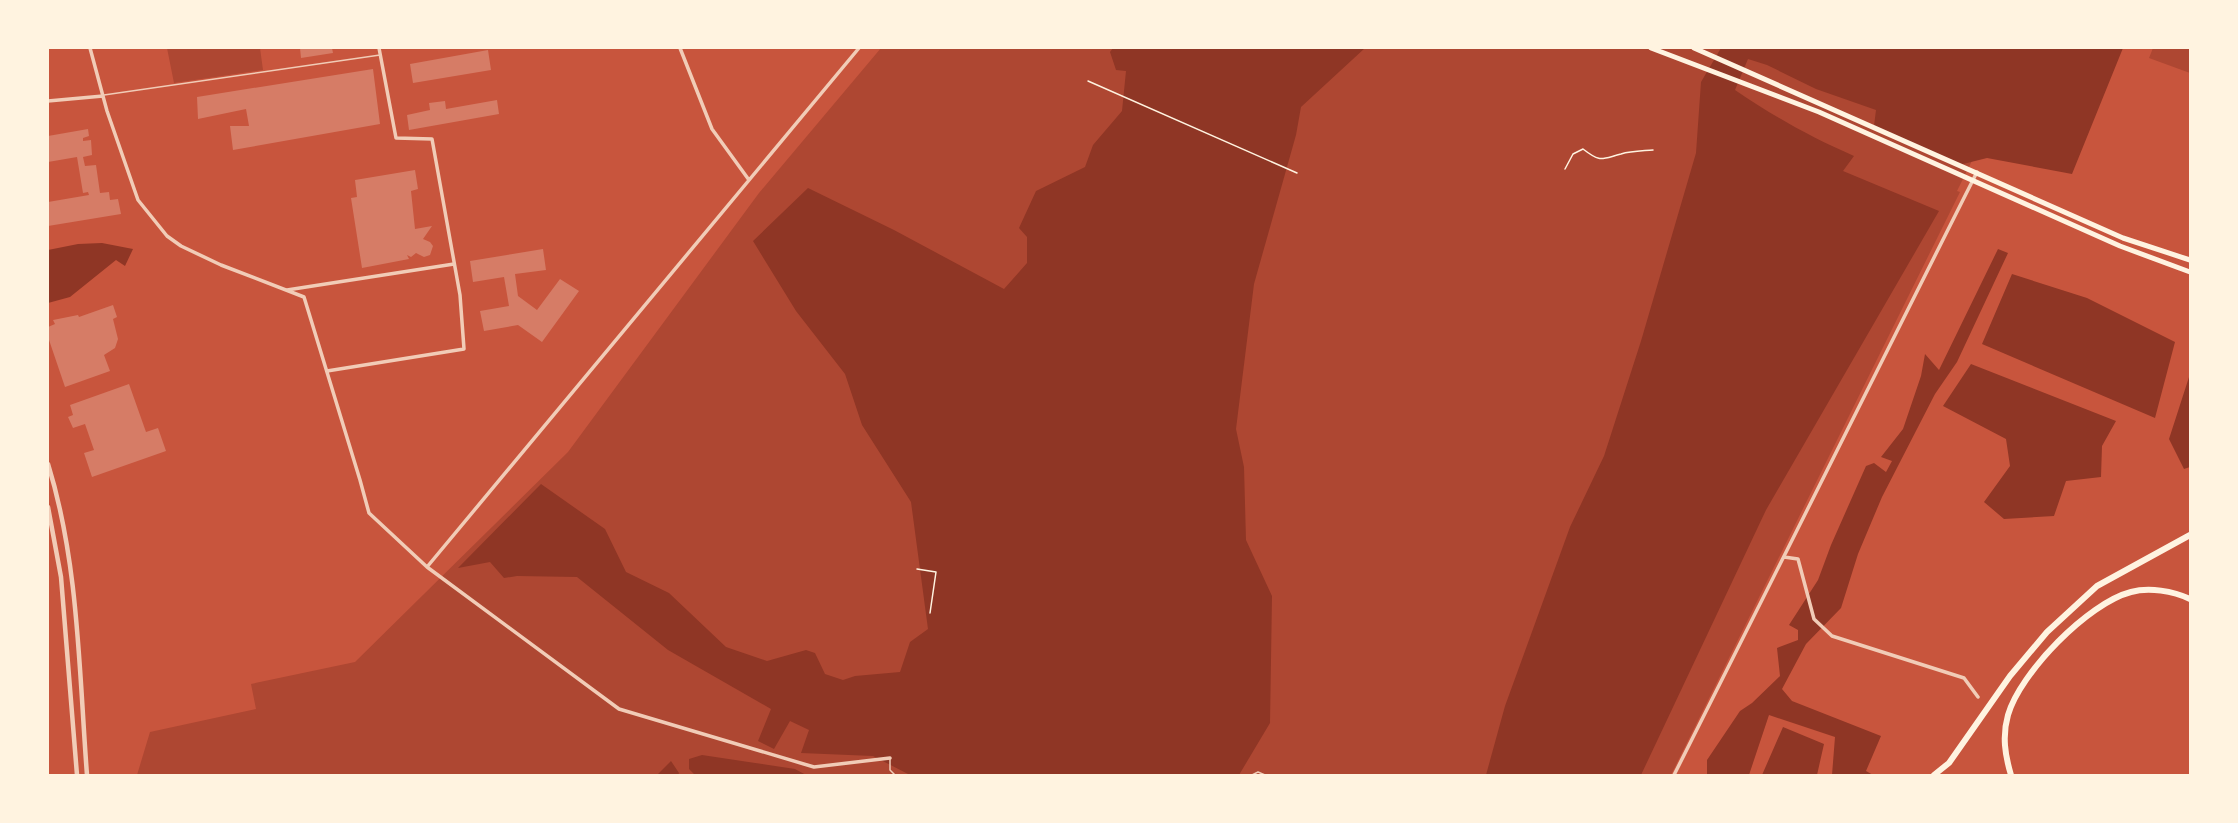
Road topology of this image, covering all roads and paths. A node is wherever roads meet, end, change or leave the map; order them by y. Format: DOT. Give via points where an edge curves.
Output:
graph roads {
  1 [pos="90,48"];
  2 [pos="379,48"];
  3 [pos="680,48"];
  4 [pos="859,48"];
  5 [pos="1651,48"];
  6 [pos="1694,48"];
  7 [pos="380,55"];
  8 [pos="1088,81"];
  9 [pos="103,96"];
  10 [pos="48,101"];
  11 [pos="1652,150"];
  12 [pos="1565,169"];
  13 [pos="1977,172"];
  14 [pos="1297,174"];
  15 [pos="749,180"];
  16 [pos="1973,180"];
  17 [pos="2190,260"];
  18 [pos="454,264"];
  19 [pos="2190,272"];
  20 [pos="286,290"];
  21 [pos="327,371"];
  22 [pos="48,464"];
  23 [pos="48,506"];
  24 [pos="2190,535"];
  25 [pos="1784,557"];
  26 [pos="427,566"];
  27 [pos="917,570"];
  28 [pos="2190,599"];
  29 [pos="930,613"];
  30 [pos="1978,697"];
  31 [pos="890,758"];
  32 [pos="77,775"];
  33 [pos="87,775"];
  34 [pos="895,775"];
  35 [pos="1252,775"];
  36 [pos="1265,775"];
  37 [pos="1674,775"];
  38 [pos="1934,775"];
  39 [pos="2011,775"];
  1 -- 9 [label="street"];
  2 -- 7 [label="street"];
  3 -- 15 [label="street" via="712,129"];
  4 -- 15 [label="street"];
  5 -- 16 [label="main road" via="1819,112"];
  6 -- 13 [label="main road"];
  7 -- 9 [label="lane"];
  7 -- 18 [label="street" via="396,138 432,139"];
  8 -- 14 [label="path"];
  9 -- 10 [label="street"];
  9 -- 20 [label="street" via="138,200 167,236 181,246 221,265"];
  11 -- 12 [label="path" via="1620,154 1602,160 1583,149 1573,154"];
  13 -- 16 [label="street"];
  13 -- 17 [label="main road" via="2123,238"];
  15 -- 26 [label="street"];
  16 -- 19 [label="main road" via="2120,246"];
  16 -- 25 [label="street"];
  18 -- 20 [label="street"];
  18 -- 21 [label="street" via="460,295 464,349"];
  20 -- 21 [label="street" via="304,297"];
  21 -- 26 [label="street" via="369,513"];
  22 -- 33 [label="street" via="56,489 72,576"];
  23 -- 32 [label="street" via="61,578"];
  24 -- 38 [label="highway" via="2097,586 2047,632 2010,676 1948,763"];
  25 -- 30 [label="street" via="1798,559 1814,619 1832,636 1964,678"];
  25 -- 37 [label="street"];
  26 -- 31 [label="street" via="619,709 814,767"];
  27 -- 29 [label="path" via="936,572"];
  28 -- 39 [label="highway" via="2172,592 2132,591 2110,600 2089,613 2069,632 2030,676 2015,698 2004,736"];
  31 -- 34 [label="lane" via="890,770"];
  35 -- 36 [label="lane" via="1258,772"];
}
